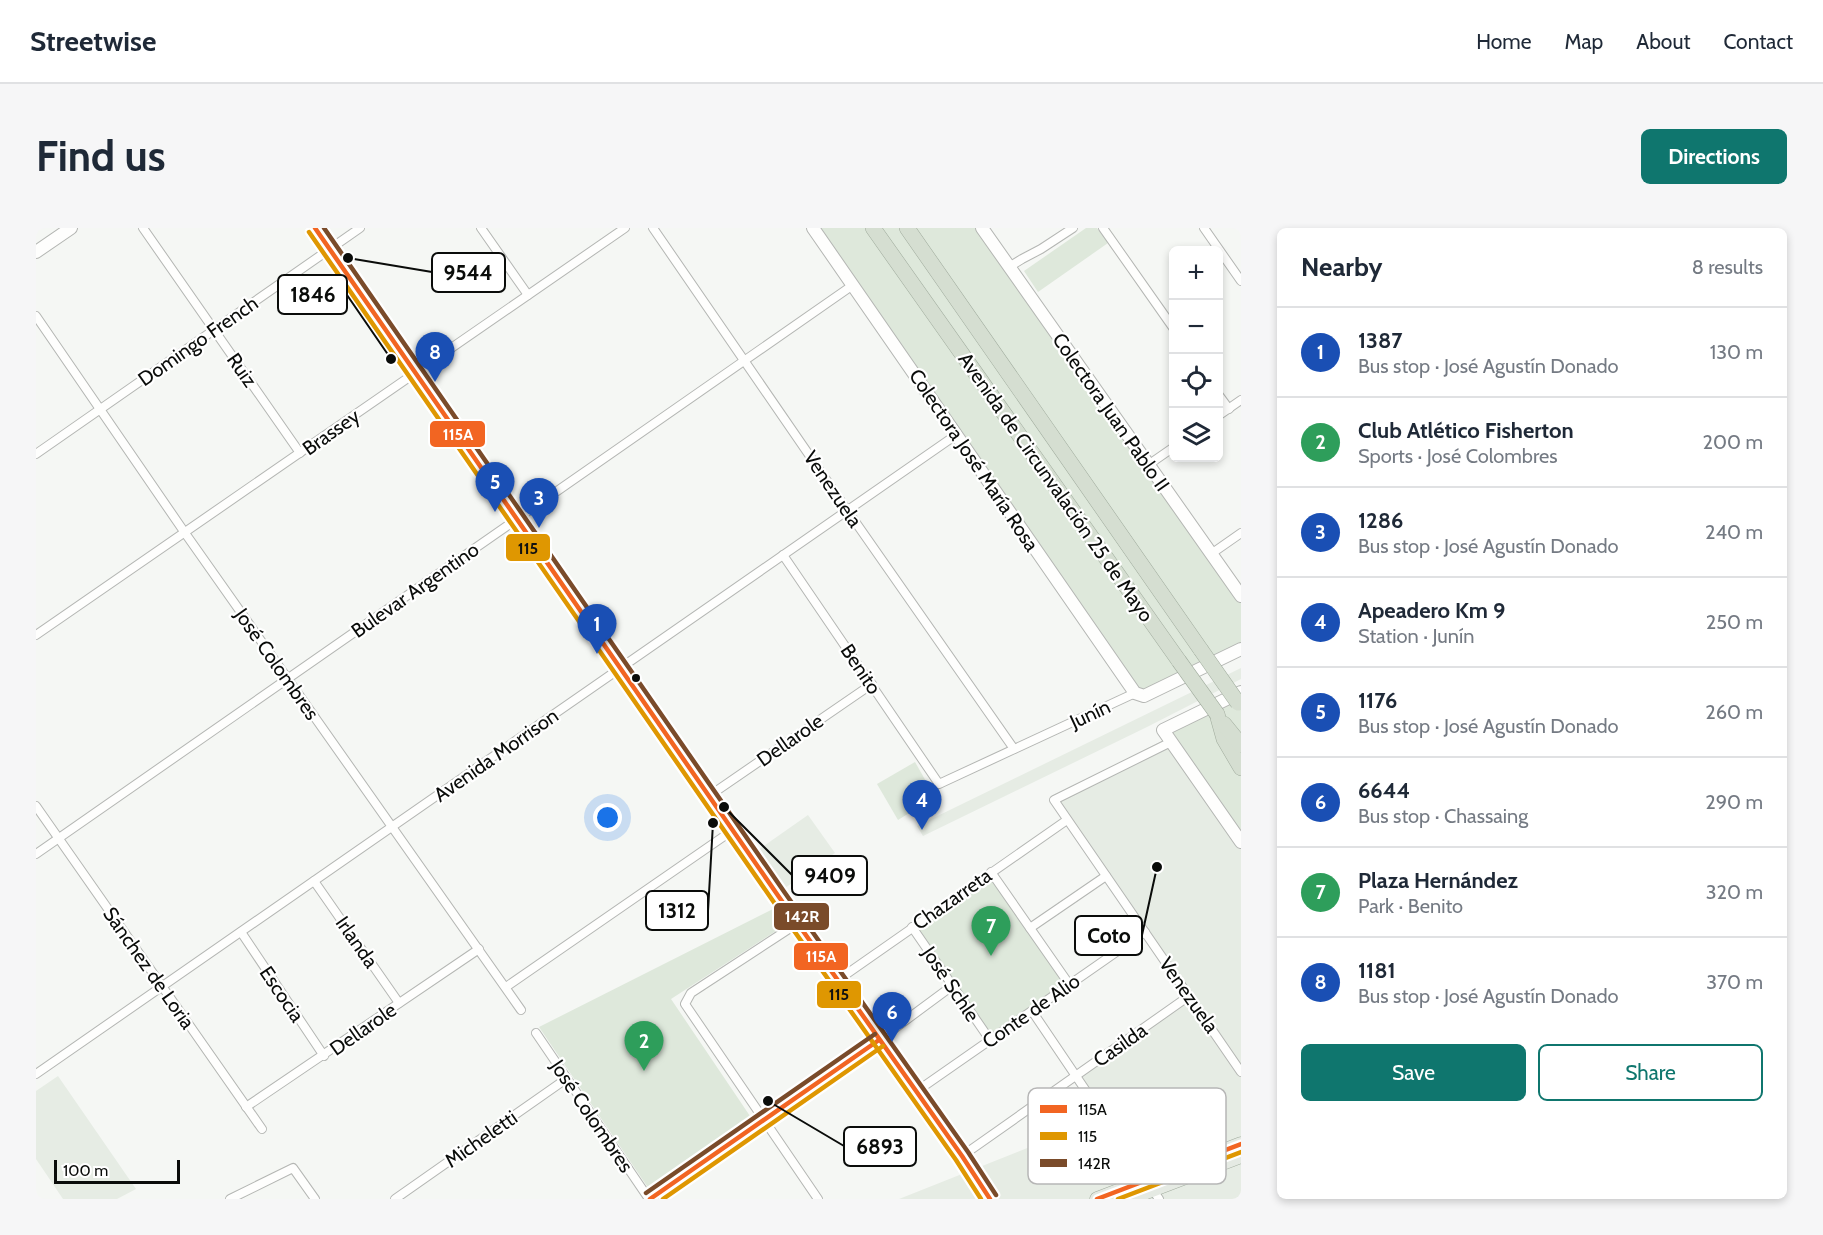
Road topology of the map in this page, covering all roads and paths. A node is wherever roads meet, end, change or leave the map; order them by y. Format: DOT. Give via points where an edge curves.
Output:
graph roads {
  1 [pos="71,228"];
  2 [pos="143,228"];
  3 [pos="315,228"];
  4 [pos="360,228"];
  5 [pos="481,228"];
  6 [pos="625,228"];
  7 [pos="653,228"];
  8 [pos="813,228"];
  9 [pos="873,228"];
  10 [pos="907,228"];
  11 [pos="982,228"];
  12 [pos="1073,228"];
  13 [pos="1103,228"];
  14 [pos="1204,228"];
  15 [pos="329,249"];
  16 [pos="36,252"];
  17 [pos="1009,267"];
  18 [pos="1241,281"];
  19 [pos="853,285"];
  20 [pos="528,295"];
  21 [pos="36,316"];
  22 [pos="1169,323"];
  23 [pos="214,330"];
  24 [pos="745,360"];
  25 [pos="415,373"];
  26 [pos="1241,400"];
  27 [pos="1223,401"];
  28 [pos="1229,409"];
  29 [pos="100,410"];
  30 [pos="1223,413"];
  31 [pos="956,435"];
  32 [pos="1169,450"];
  33 [pos="300,453"];
  34 [pos="36,454"];
  35 [pos="1148,465"];
  36 [pos="847,510"];
  37 [pos="517,519"];
  38 [pos="184,533"];
  39 [pos="1241,533"];
  40 [pos="1211,554"];
  41 [pos="783,555"];
  42 [pos="1241,596"];
  43 [pos="36,635"];
  44 [pos="1241,649"];
  45 [pos="620,668"];
  46 [pos="288,679"];
  47 [pos="872,684"];
  48 [pos="1135,693"];
  49 [pos="1240,702"];
  50 [pos="1217,714"];
  51 [pos="1171,742"];
  52 [pos="1241,745"];
  53 [pos="1014,749"];
  54 [pos="1241,768"];
  55 [pos="939,784"];
  56 [pos="709,796"];
  57 [pos="36,806"];
  58 [pos="1067,820"];
  59 [pos="392,827"];
  60 [pos="733,830"];
  61 [pos="59,838"];
  62 [pos="1241,842"];
  63 [pos="36,854"];
  64 [pos="992,872"];
  65 [pos="1106,876"];
  66 [pos="314,881"];
  67 [pos="798,923"];
  68 [pos="912,927"];
  69 [pos="1030,928"];
  70 [pos="241,932"];
  71 [pos="1145,932"];
  72 [pos="479,949"];
  73 [pos="838,980"];
  74 [pos="1069,984"];
  75 [pos="952,986"];
  76 [pos="162,987"];
  77 [pos="506,987"];
  78 [pos="1189,996"];
  79 [pos="399,1003"];
  80 [pos="521,1010"];
  81 [pos="1032,1011"];
  82 [pos="536,1033"];
  83 [pos="879,1040"];
  84 [pos="990,1040"];
  85 [pos="324,1056"];
  86 [pos="1241,1072"];
  87 [pos="36,1074"];
  88 [pos="1076,1076"];
  89 [pos="566,1079"];
  90 [pos="1059,1088"];
  91 [pos="1084,1088"];
  92 [pos="917,1091"];
  93 [pos="246,1107"];
  94 [pos="1028,1110"];
  95 [pos="764,1119"];
  96 [pos="262,1129"];
  97 [pos="1241,1144"];
  98 [pos="1226,1152"];
  99 [pos="1241,1155"];
  100 [pos="962,1156"];
  101 [pos="1226,1161"];
  102 [pos="1167,1184"];
  103 [pos="1152,1190"];
  104 [pos="230,1199"];
  105 [pos="315,1199"];
  106 [pos="395,1199"];
  107 [pos="649,1199"];
  108 [pos="818,1199"];
  109 [pos="990,1199"];
  110 [pos="1097,1199"];
  111 [pos="1128,1199"];
  1 -- 16 [label="main road"];
  2 -- 23 [label="street, Ruiz"];
  3 -- 15 [label="main road"];
  4 -- 15 [label="street, Domingo French"];
  5 -- 20 [label="street"];
  6 -- 20 [label="street, Brassey"];
  7 -- 24 [label="street, Venezuela"];
  8 -- 19 [label="main road, Colectora José María Rosa"];
  9 -- 50 [label="highway, Avenida de Circunvalación 25 de Mayo, bridge"];
  10 -- 49 [label="highway, Avenida de Circunvalación 25 de Mayo, bridge"];
  11 -- 17 [label="main road, Colectora Juan Pablo II"];
  12 -- 17 [label="street"];
  13 -- 22 [label="street"];
  14 -- 18 [label="street"];
  15 -- 23 [label="street, Domingo French"];
  15 -- 25 [label="main road"];
  17 -- 35 [label="main road, Colectora Juan Pablo II"];
  19 -- 24 [label="street, Bulevar Argentino"];
  19 -- 31 [label="main road, Colectora José María Rosa"];
  20 -- 25 [label="street, Brassey"];
  21 -- 29 [label="street, José Colombres"];
  23 -- 29 [label="street, Domingo French"];
  23 -- 33 [label="street, Ruiz"];
  24 -- 36 [label="street, Venezuela"];
  24 -- 37 [label="street, Bulevar Argentino"];
  25 -- 33 [label="street, Brassey"];
  25 -- 37 [label="main road"];
  26 -- 28 [label="street"];
  27 -- 28 [label="street"];
  28 -- 30 [label="street"];
  29 -- 34 [label="street, Domingo French"];
  29 -- 38 [label="street, José Colombres"];
  31 -- 36 [label="street, Avenida Morrison"];
  31 -- 48 [label="main road, Colectora José María Rosa"];
  32 -- 35 [label="street"];
  33 -- 38 [label="street, Brassey"];
  35 -- 40 [label="main road, Colectora Juan Pablo II"];
  36 -- 41 [label="street, Avenida Morrison"];
  36 -- 53 [label="street, Venezuela"];
  37 -- 45 [label="main road"];
  37 -- 46 [label="street, Bulevar Argentino"];
  38 -- 43 [label="street, Brassey"];
  38 -- 46 [label="street, José Colombres"];
  39 -- 40 [label="street"];
  40 -- 42 [label="main road, Colectora Juan Pablo II"];
  41 -- 45 [label="street, Avenida Morrison"];
  41 -- 47 [label="street, Benito"];
  44 -- 48 [label="main road, Junín" via="1144,696"];
  45 -- 56 [label="main road"];
  45 -- 59 [label="street, Avenida Morrison"];
  46 -- 59 [label="street, José Colombres"];
  46 -- 61 [label="street, Bulevar Argentino"];
  47 -- 55 [label="street, Benito"];
  47 -- 56 [label="street, Dellarole"];
  48 -- 53 [label="street, Junín"];
  49 -- 51 [label="main road" via="1163,730"];
  50 -- 52 [label="highway, Avenida de Circunvalación 25 de Mayo"];
  50 -- 54 [label="highway" via="1224,739"];
  51 -- 58 [label="street, Venezuela" via="1054,800"];
  51 -- 62 [label="main road"];
  53 -- 55 [label="street, Junín"];
  56 -- 60 [label="main road"];
  57 -- 61 [label="street, Sánchez de Loria"];
  58 -- 64 [label="street, Chazarreta"];
  58 -- 65 [label="street, Venezuela"];
  59 -- 66 [label="street, Avenida Morrison"];
  59 -- 72 [label="street, José Colombres"];
  60 -- 67 [label="main road"];
  60 -- 77 [label="street"];
  61 -- 63 [label="street, Bulevar Argentino"];
  61 -- 76 [label="street, Sánchez de Loria"];
  64 -- 68 [label="street, Chazarreta"];
  64 -- 69 [label="street"];
  65 -- 69 [label="street"];
  65 -- 71 [label="street, Venezuela"];
  66 -- 70 [label="street, Avenida Morrison"];
  66 -- 79 [label="street, Irlanda"];
  67 -- 73 [label="main road"];
  67 -- 95 [label="street" via="691,993 685,1004"];
  68 -- 73 [label="street, Chazarreta"];
  68 -- 75 [label="street, José Schle"];
  69 -- 74 [label="street"];
  70 -- 76 [label="street, Avenida Morrison"];
  70 -- 85 [label="street, Escocia"];
  71 -- 74 [label="street, Conte de Alio"];
  71 -- 78 [label="street, Venezuela"];
  72 -- 77 [label="street, José Colombres"];
  72 -- 79 [label="street, Dellarole"];
  73 -- 83 [label="main road"];
  74 -- 81 [label="street, Conte de Alio"];
  75 -- 83 [label="street"];
  75 -- 84 [label="street, José Schle"];
  76 -- 87 [label="street, Avenida Morrison"];
  76 -- 93 [label="street, Sánchez de Loria"];
  77 -- 80 [label="street, José Colombres"];
  78 -- 86 [label="street, Venezuela"];
  78 -- 88 [label="street, Casilda"];
  79 -- 85 [label="street, Dellarole"];
  81 -- 84 [label="street, Conte de Alio"];
  81 -- 88 [label="street"];
  82 -- 89 [label="street, José Colombres"];
  83 -- 92 [label="main road"];
  83 -- 95 [label="street"];
  84 -- 92 [label="street, Conte de Alio"];
  85 -- 93 [label="street, Dellarole"];
  88 -- 90 [label="street, Casilda"];
  88 -- 91 [label="street"];
  89 -- 106 [label="street, Micheletti"];
  89 -- 107 [label="street, José Colombres"];
  92 -- 100 [label="main road"];
  93 -- 96 [label="street, Sánchez de Loria"];
  94 -- 100 [label="street, Casilda"];
  95 -- 107 [label="street"];
  95 -- 108 [label="street"];
  97 -- 98 [label="main road"];
  99 -- 101 [label="main road"];
  100 -- 109 [label="main road"];
  102 -- 103 [label="main road"];
  103 -- 110 [label="main road"];
  103 -- 111 [label="main road"];
  104 -- 105 [label="street" via="293,1168"];
}
